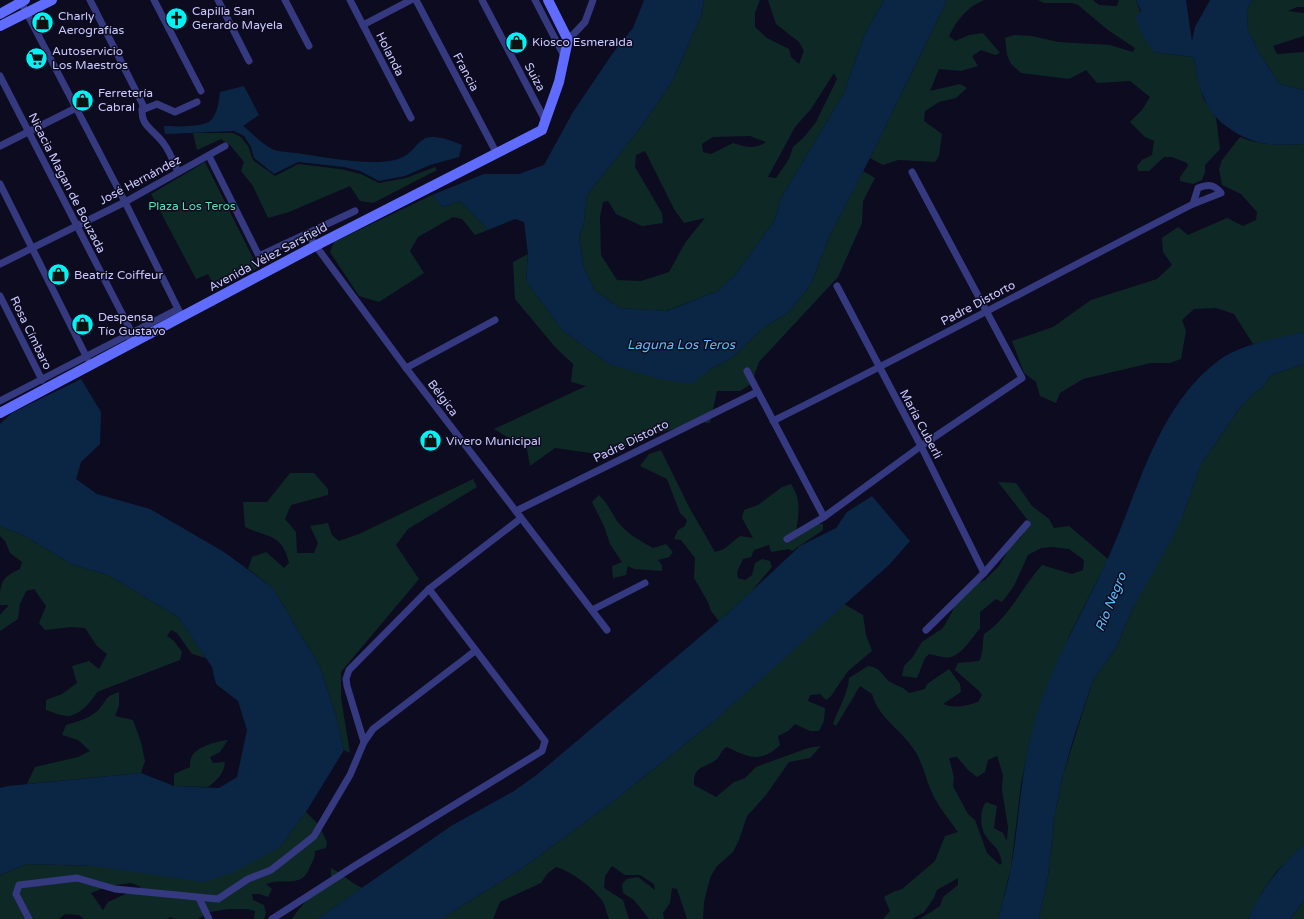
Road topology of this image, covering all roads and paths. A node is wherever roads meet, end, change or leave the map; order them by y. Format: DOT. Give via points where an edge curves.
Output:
graph roads {
  1 [pos="52,0"];
  2 [pos="90,0"];
  3 [pos="154,0"];
  4 [pos="218,0"];
  5 [pos="285,0"];
  6 [pos="350,0"];
  7 [pos="411,0"];
  8 [pos="416,0"];
  9 [pos="482,0"];
  10 [pos="536,0"];
  11 [pos="548,0"];
  12 [pos="593,0"];
  13 [pos="23,1"];
  14 [pos="36,4"];
  15 [pos="0,14"];
  16 [pos="26,14"];
  17 [pos="363,25"];
  18 [pos="0,26"];
  19 [pos="568,40"];
  20 [pos="309,46"];
  21 [pos="564,56"];
  22 [pos="249,61"];
  23 [pos="0,76"];
  24 [pos="201,91"];
  25 [pos="197,102"];
  26 [pos="76,108"];
  27 [pos="142,110"];
  28 [pos="411,118"];
  29 [pos="546,122"];
  30 [pos="29,131"];
  31 [pos="0,146"];
  32 [pos="225,146"];
  33 [pos="497,154"];
  34 [pos="208,156"];
  35 [pos="178,172"];
  36 [pos="912,172"];
  37 [pos="0,184"];
  38 [pos="125,202"];
  39 [pos="1192,204"];
  40 [pos="355,210"];
  41 [pos="77,225"];
  42 [pos="307,234"];
  43 [pos="315,246"];
  44 [pos="32,248"];
  45 [pos="0,264"];
  46 [pos="837,286"];
  47 [pos="0,296"];
  48 [pos="987,310"];
  49 [pos="180,313"];
  50 [pos="495,320"];
  51 [pos="131,338"];
  52 [pos="87,358"];
  53 [pos="406,368"];
  54 [pos="879,368"];
  55 [pos="747,371"];
  56 [pos="42,380"];
  57 [pos="757,392"];
  58 [pos="0,401"];
  59 [pos="0,413"];
  60 [pos="773,421"];
  61 [pos="921,446"];
  62 [pos="516,511"];
  63 [pos="824,517"];
  64 [pos="520,519"];
  65 [pos="1027,524"];
  66 [pos="787,539"];
  67 [pos="984,573"];
  68 [pos="645,583"];
  69 [pos="429,589"];
  70 [pos="592,610"];
  71 [pos="607,630"];
  72 [pos="926,630"];
  73 [pos="475,651"];
  74 [pos="364,742"];
  75 [pos="199,898"];
  76 [pos="29,919"];
  77 [pos="209,919"];
  78 [pos="272,919"];
  1 -- 14 [label="street"];
  2 -- 27 [label="street" via="144,105"];
  3 -- 24 [label="street"];
  4 -- 22 [label="street"];
  5 -- 20 [label="street"];
  6 -- 17 [label="street, Holanda"];
  7 -- 17 [label="street"];
  8 -- 33 [label="street, Francia"];
  9 -- 29 [label="street, Suiza"];
  10 -- 21 [label="street"];
  11 -- 19 [label="street"];
  12 -- 19 [label="street" via="584,22"];
  13 -- 15 [label="street"];
  13 -- 16 [label="street"];
  14 -- 16 [label="street"];
  16 -- 18 [label="street"];
  16 -- 26 [label="street"];
  17 -- 28 [label="street, Holanda"];
  19 -- 21 [label="street"];
  21 -- 29 [label="street" via="559,82"];
  23 -- 30 [label="street, Nicacia Magan de Bouzada"];
  25 -- 27 [label="street" via="175,112 157,104"];
  26 -- 30 [label="street"];
  26 -- 38 [label="street"];
  27 -- 35 [label="street" via="144,121 165,144"];
  29 -- 33 [label="street, Avenida Vélez Sarsfield" via="542,130"];
  30 -- 31 [label="street"];
  30 -- 41 [label="street, Nicacia Magan de Bouzada"];
  32 -- 34 [label="street, José Hernández"];
  33 -- 43 [label="street, Avenida Vélez Sarsfield"];
  34 -- 35 [label="street, José Hernández"];
  34 -- 42 [label="street, Avenida Vélez Sarsfield" via="259,256"];
  35 -- 38 [label="street, José Hernández"];
  36 -- 48 [label="street"];
  37 -- 44 [label="street"];
  38 -- 41 [label="street, José Hernández"];
  38 -- 49 [label="street"];
  39 -- 48 [label="street, Padre Distorto"];
  40 -- 42 [label="street, Avenida Vélez Sarsfield"];
  41 -- 44 [label="street, José Hernández"];
  41 -- 51 [label="street, Nicacia Magan de Bouzada"];
  42 -- 43 [label="street, Bélgica"];
  43 -- 49 [label="street, Avenida Vélez Sarsfield"];
  43 -- 53 [label="street, Bélgica"];
  44 -- 45 [label="street, José Hernández"];
  44 -- 52 [label="street"];
  46 -- 54 [label="street, María Cuberli"];
  47 -- 56 [label="street, Rosa Címbaro"];
  48 -- 54 [label="street, Padre Distorto"];
  48 -- 61 [label="street" via="1022,378"];
  49 -- 51 [label="street, Avenida Vélez Sarsfield"];
  50 -- 53 [label="street"];
  51 -- 52 [label="street, Avenida Vélez Sarsfield"];
  51 -- 59 [label="street, Avenida Vélez Sarsfield"];
  52 -- 56 [label="street, Avenida Vélez Sarsfield"];
  53 -- 62 [label="street, Bélgica"];
  54 -- 60 [label="street, Padre Distorto"];
  54 -- 61 [label="street, María Cuberli"];
  55 -- 57 [label="street"];
  56 -- 58 [label="street, Avenida Vélez Sarsfield"];
  57 -- 60 [label="street"];
  57 -- 62 [label="street, Padre Distorto"];
  60 -- 63 [label="street"];
  61 -- 63 [label="street"];
  61 -- 67 [label="street, María Cuberli"];
  62 -- 64 [label="street, Bélgica"];
  63 -- 66 [label="street"];
  64 -- 69 [label="street"];
  64 -- 70 [label="street, Bélgica"];
  65 -- 67 [label="street"];
  67 -- 72 [label="street"];
  68 -- 70 [label="street"];
  69 -- 73 [label="street"];
  69 -- 74 [label="street" via="349,670 347,686"];
  70 -- 71 [label="street, Bélgica"];
  73 -- 74 [label="street" via="373,729"];
  73 -- 78 [label="street" via="545,741 542,751"];
  74 -- 75 [label="street" via="350,775 314,836 271,870 248,879 218,899"];
  75 -- 76 [label="street" via="115,889 77,878 19,885 16,894"];
  75 -- 77 [label="street"];
}
